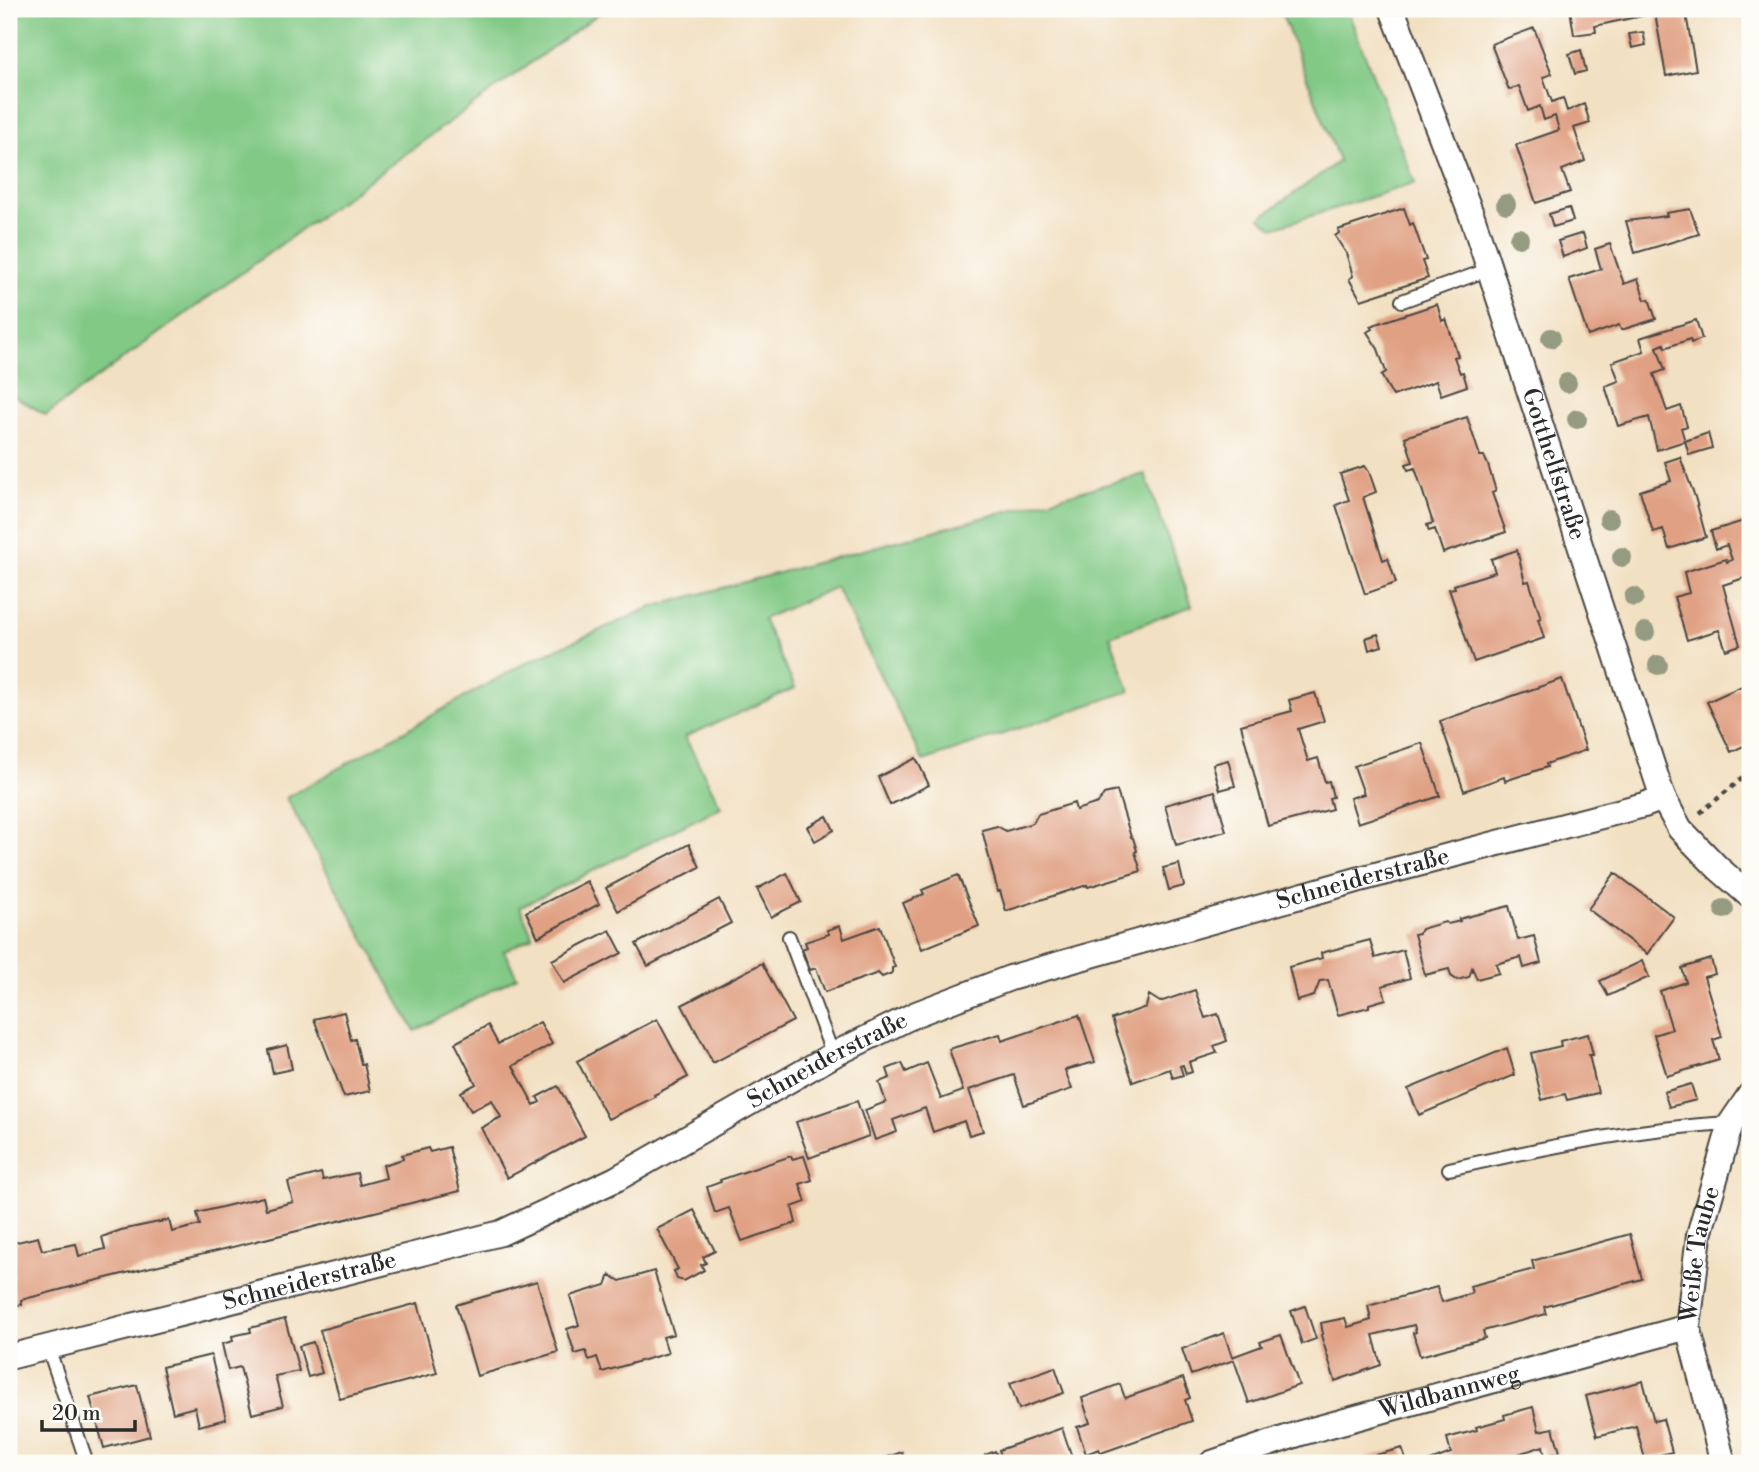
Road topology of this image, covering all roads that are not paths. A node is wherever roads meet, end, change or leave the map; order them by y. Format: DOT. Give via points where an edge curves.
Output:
graph roads {
  1 [pos="1392,9"];
  2 [pos="1490,270"];
  3 [pos="1402,301"];
  4 [pos="1663,798"];
  5 [pos="1750,896"];
  6 [pos="789,937"];
  7 [pos="833,1055"];
  8 [pos="1750,1095"];
  9 [pos="1731,1123"];
  10 [pos="1449,1169"];
  11 [pos="1688,1327"];
  12 [pos="48,1347"];
  13 [pos="9,1357"];
  14 [pos="87,1463"];
  15 [pos="1212,1463"];
  16 [pos="1723,1463"];
  1 -- 2 [label="street, Gotthelfstraße"];
  2 -- 3 [label="lane"];
  2 -- 4 [label="street, Gotthelfstraße"];
  4 -- 5 [label="street, Gotthelfstraße" via="1680,829"];
  4 -- 7 [label="street, Schneiderstraße" via="1010,978 916,1014"];
  6 -- 7 [label="lane"];
  7 -- 12 [label="street, Schneiderstraße" via="616,1179 501,1233"];
  8 -- 9 [label="street, Weiße Taube"];
  9 -- 10 [label="lane" via="1689,1125 1535,1150"];
  9 -- 11 [label="street, Weiße Taube" via="1699,1236"];
  11 -- 15 [label="street, Wildbannweg" via="1301,1433"];
  11 -- 16 [label="street, Weiße Taube"];
  12 -- 13 [label="street, Schneiderstraße"];
  12 -- 14 [label="lane"];
}
